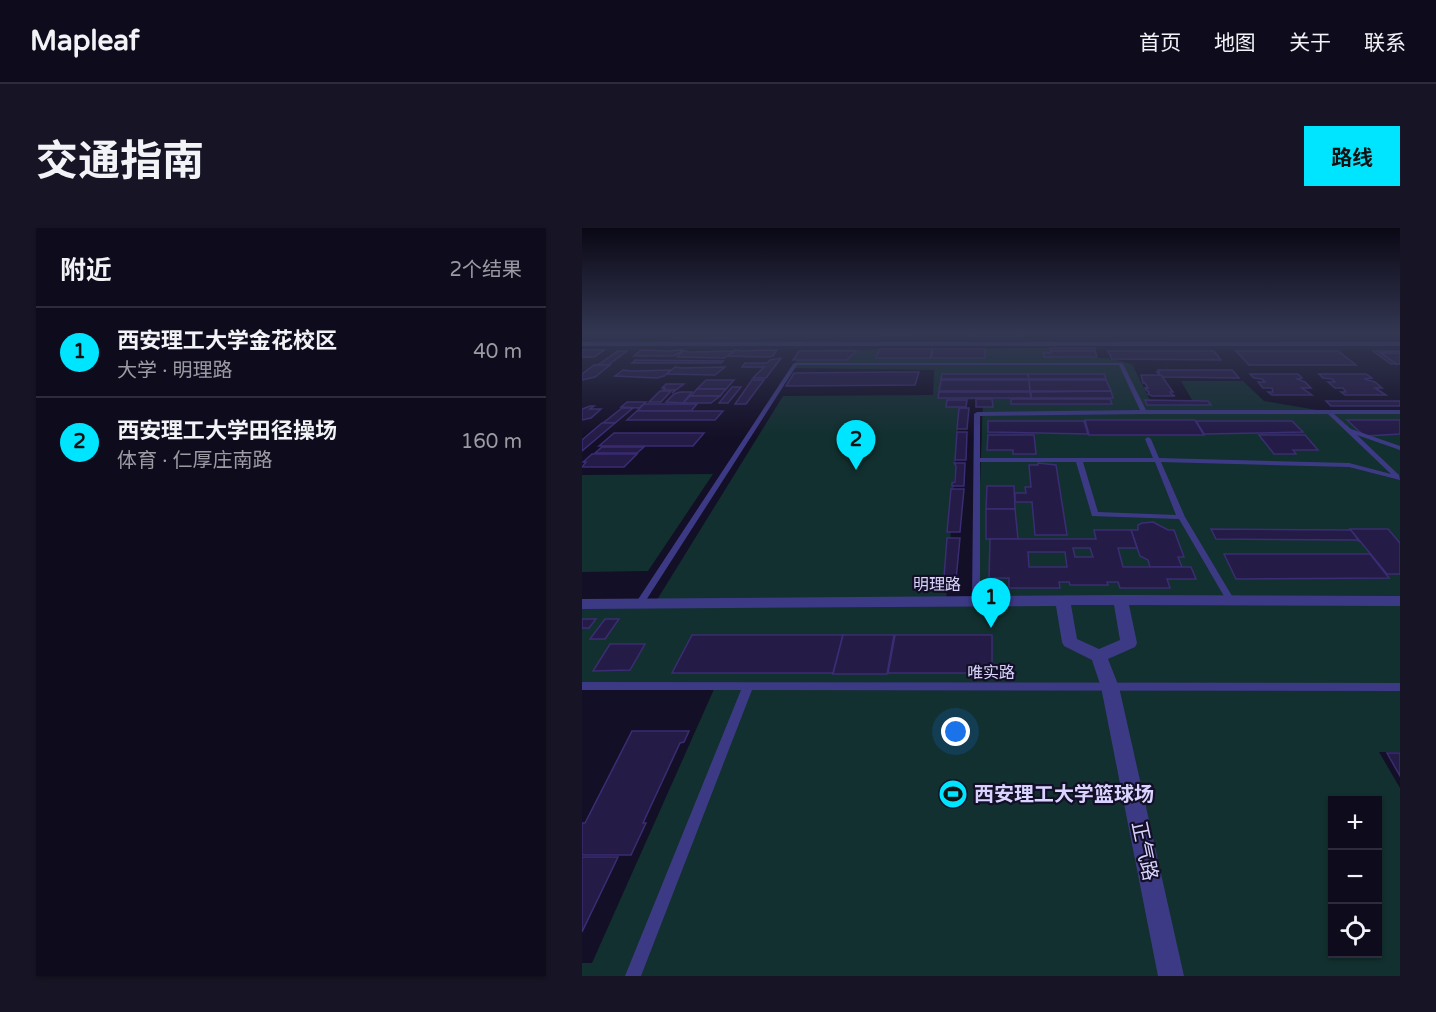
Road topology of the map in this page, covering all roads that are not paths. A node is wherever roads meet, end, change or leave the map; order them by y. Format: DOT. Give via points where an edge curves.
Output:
graph roads {
  1 [pos="792,368"];
  2 [pos="1122,368"];
  3 [pos="1144,412"];
  4 [pos="1329,412"];
  5 [pos="1400,412"];
  6 [pos="1347,430"];
  7 [pos="1149,440"];
  8 [pos="1400,448"];
  9 [pos="977,460"];
  10 [pos="1079,460"];
  11 [pos="1157,460"];
  12 [pos="1399,479"];
  13 [pos="1181,517"];
  14 [pos="1120,600"];
  15 [pos="1063,601"];
  16 [pos="1231,601"];
  17 [pos="1400,601"];
  18 [pos="976,602"];
  19 [pos="640,603"];
  20 [pos="582,604"];
  21 [pos="1100,656"];
  22 [pos="582,686"];
  23 [pos="748,687"];
  24 [pos="1110,687"];
  25 [pos="1400,687"];
  26 [pos="633,976"];
  27 [pos="1171,976"];
  1 -- 19 [label="lane"];
  2 -- 3 [label="lane"];
  3 -- 4 [label="lane"];
  3 -- 9 [label="lane" via="977,414"];
  4 -- 5 [label="lane"];
  4 -- 6 [label="lane"];
  6 -- 8 [label="lane"];
  6 -- 12 [label="lane"];
  7 -- 11 [label="lane"];
  9 -- 10 [label="lane"];
  9 -- 18 [label="lane"];
  10 -- 11 [label="lane"];
  10 -- 13 [label="lane" via="1095,514"];
  11 -- 12 [label="lane" via="1349,465"];
  11 -- 13 [label="lane"];
  13 -- 16 [label="lane"];
  14 -- 15 [label="street, 明理路"];
  14 -- 16 [label="street, 明理路"];
  14 -- 21 [label="street" via="1129,643"];
  15 -- 18 [label="street, 明理路"];
  15 -- 21 [label="street" via="1070,642"];
  16 -- 17 [label="street, 明理路"];
  18 -- 19 [label="street, 明理路"];
  19 -- 20 [label="street, 明理路"];
  21 -- 24 [label="street, 正气路"];
  22 -- 23 [label="lane, 唯实路"];
  23 -- 24 [label="lane, 唯实路"];
  23 -- 26 [label="lane"];
  24 -- 25 [label="lane, 唯实路"];
  24 -- 27 [label="street, 正气路"];
}
